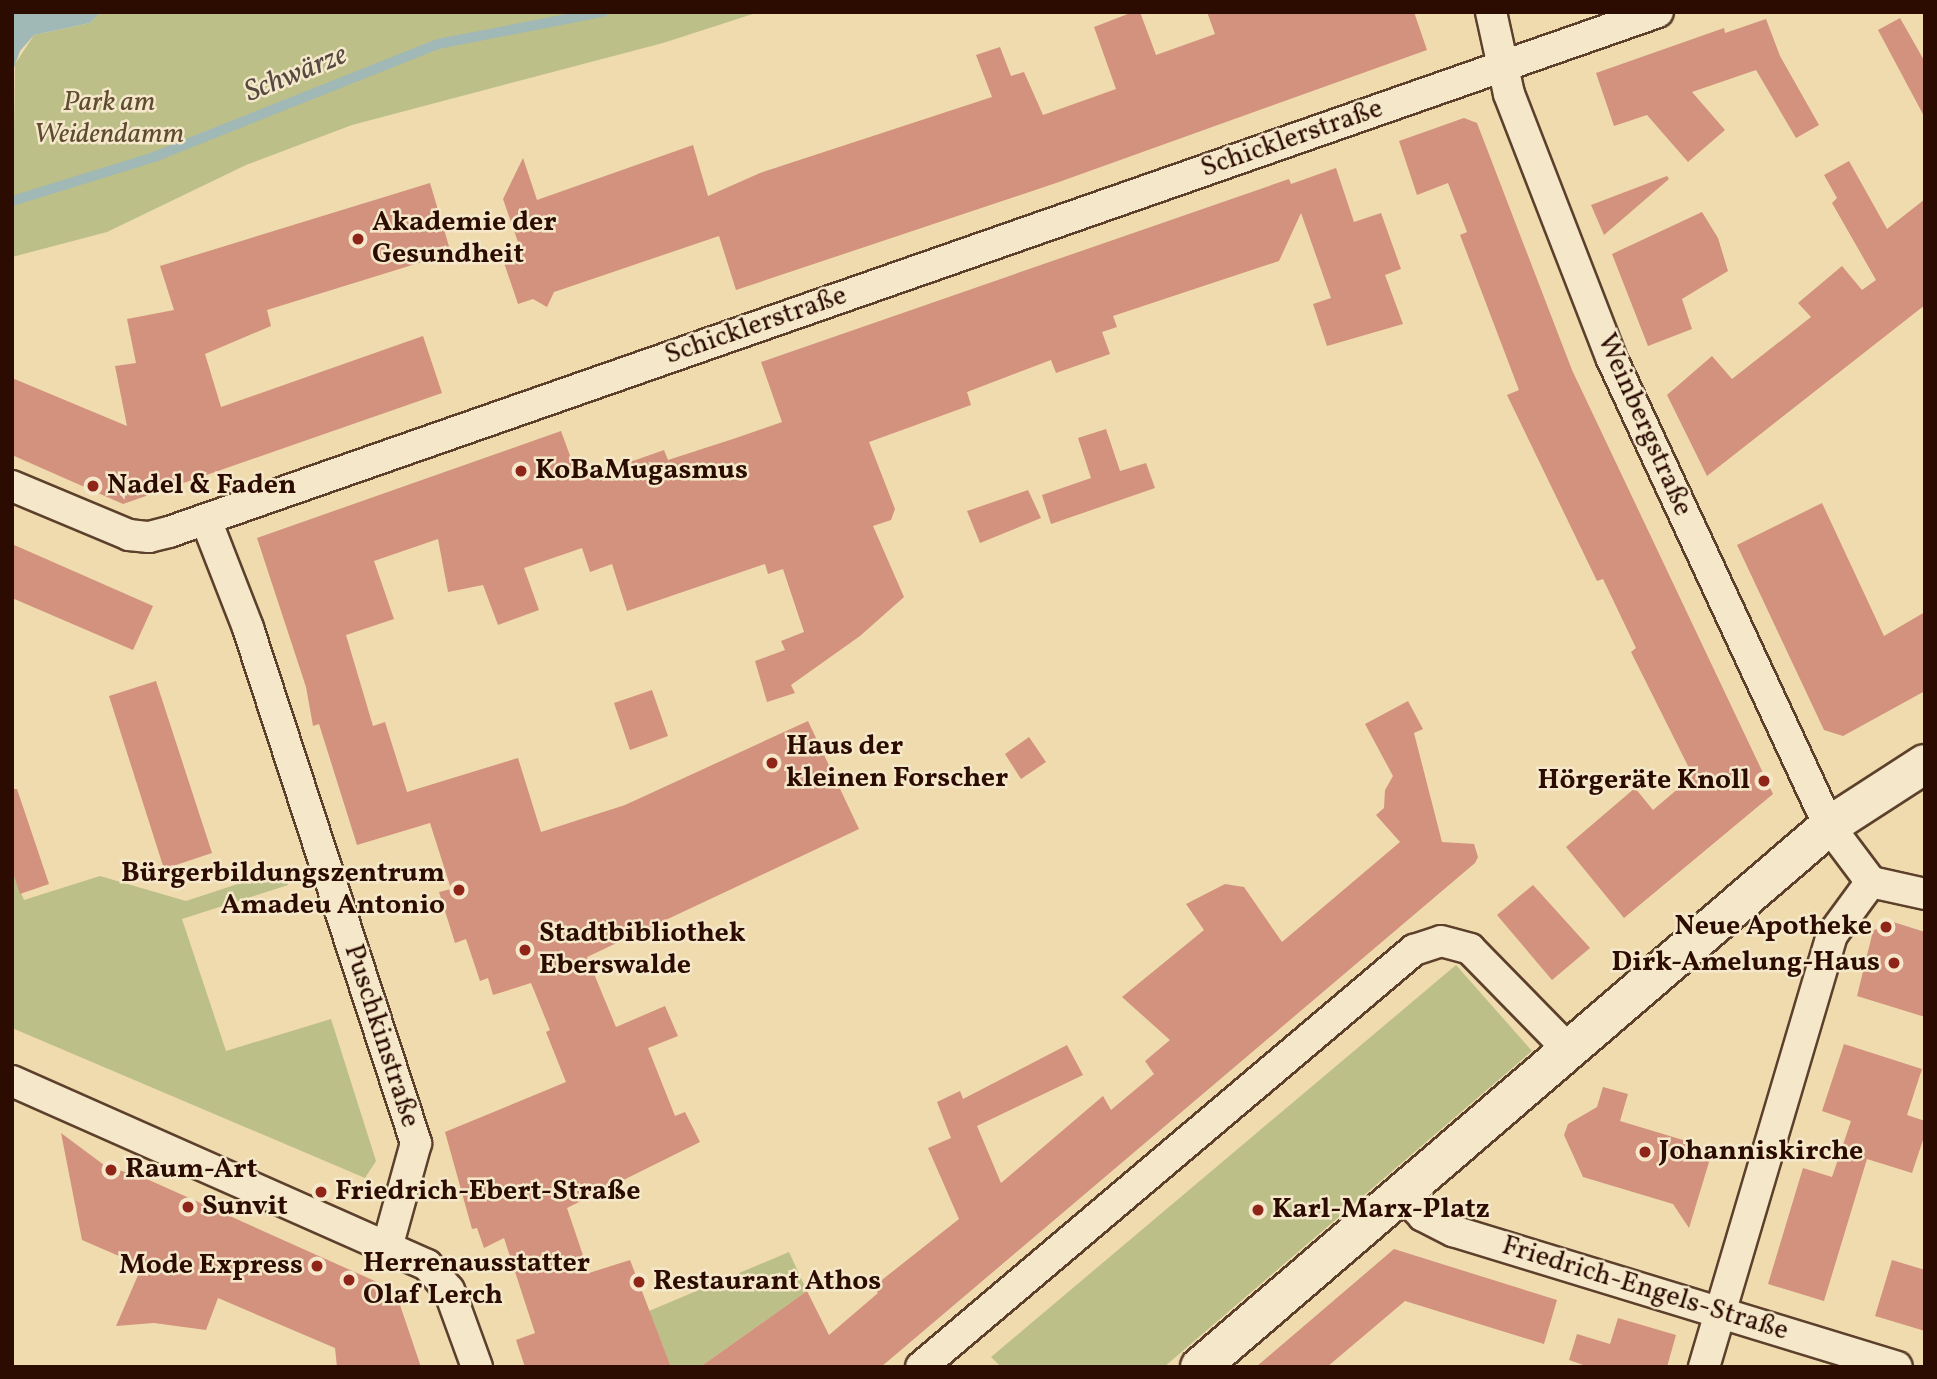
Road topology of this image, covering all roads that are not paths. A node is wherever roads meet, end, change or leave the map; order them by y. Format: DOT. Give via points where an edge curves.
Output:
graph roads {
  1 [pos="1491,12"];
  2 [pos="1658,12"];
  3 [pos="1503,66"];
  4 [pos="12,486"];
  5 [pos="206,520"];
  6 [pos="1925,764"];
  7 [pos="1829,826"];
  8 [pos="1871,882"];
  9 [pos="1925,894"];
  10 [pos="1570,1051"];
  11 [pos="12,1081"];
  12 [pos="1403,1195"];
  13 [pos="388,1244"];
  14 [pos="1721,1313"];
  15 [pos="477,1367"];
  16 [pos="920,1367"];
  17 [pos="1200,1367"];
  18 [pos="1704,1367"];
  19 [pos="1897,1367"];
  1 -- 3 [label="street, Weinbergstraße"];
  2 -- 3 [label="street, Schicklerstraße"];
  3 -- 5 [label="street, Schicklerstraße"];
  3 -- 7 [label="street, Weinbergstraße" via="1509,94 1611,357"];
  4 -- 5 [label="street, Schicklerstraße" via="129,535 149,537"];
  5 -- 13 [label="street, Puschkinstraße" via="248,628 416,1143"];
  6 -- 7 [label="main road"];
  7 -- 8 [label="street, Weinbergstraße"];
  7 -- 10 [label="main road"];
  8 -- 9 [label="street"];
  8 -- 14 [label="street" via="1832,935"];
  10 -- 12 [label="main road"];
  10 -- 16 [label="street" via="1470,949 1441,942 1414,950"];
  11 -- 13 [label="street"];
  12 -- 14 [label="street, Friedrich-Engels-Straße" via="1423,1216 1453,1231"];
  12 -- 17 [label="main road"];
  13 -- 15 [label="street" via="427,1265 441,1279"];
  14 -- 18 [label="street"];
  14 -- 19 [label="street, Friedrich-Engels-Straße"];
}
